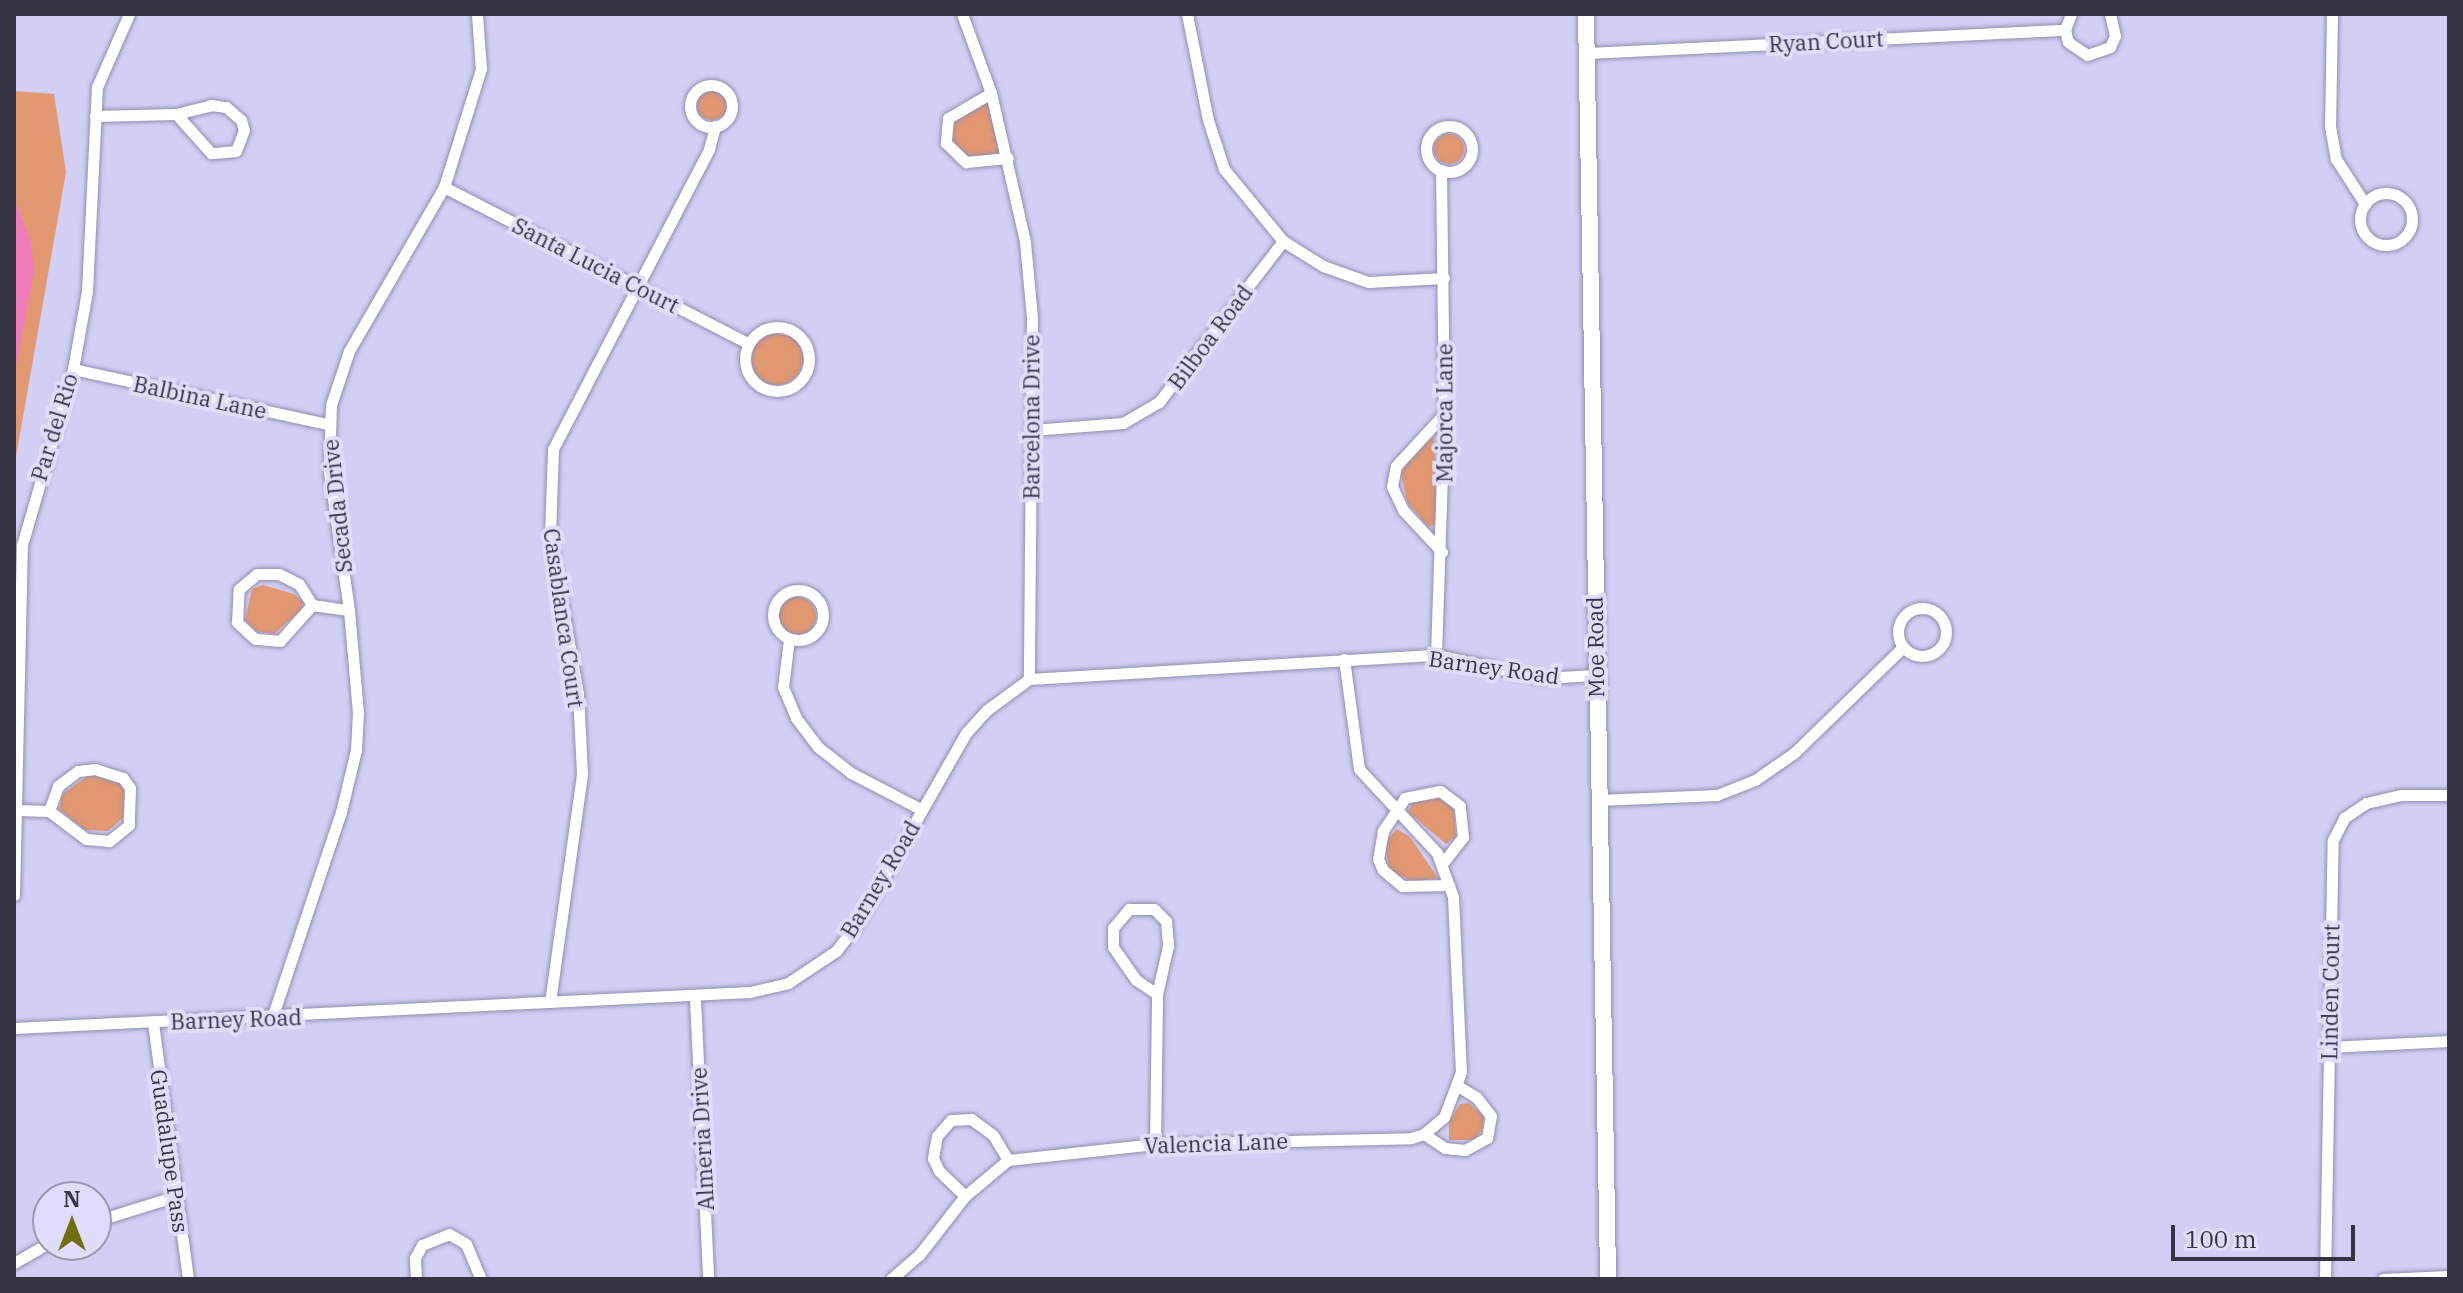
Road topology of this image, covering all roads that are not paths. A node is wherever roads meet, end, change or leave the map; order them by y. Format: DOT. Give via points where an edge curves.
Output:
graph roads {
  1 [pos="129,14"];
  2 [pos="477,14"];
  3 [pos="962,14"];
  4 [pos="1187,14"];
  5 [pos="1586,14"];
  6 [pos="2071,14"];
  7 [pos="2110,14"];
  8 [pos="2332,14"];
  9 [pos="2065,30"];
  10 [pos="1588,53"];
  11 [pos="991,93"];
  12 [pos="176,114"];
  13 [pos="95,116"];
  14 [pos="715,126"];
  15 [pos="1008,158"];
  16 [pos="1441,170"];
  17 [pos="444,187"];
  18 [pos="2365,204"];
  19 [pos="1283,241"];
  20 [pos="1444,278"];
  21 [pos="635,285"];
  22 [pos="749,344"];
  23 [pos="73,369"];
  24 [pos="1444,414"];
  25 [pos="328,424"];
  26 [pos="1032,430"];
  27 [pos="1442,552"];
  28 [pos="312,605"];
  29 [pos="349,610"];
  30 [pos="789,639"];
  31 [pos="1903,647"];
  32 [pos="1436,655"];
  33 [pos="1344,659"];
  34 [pos="1595,675"];
  35 [pos="1029,679"];
  36 [pos="2449,795"];
  37 [pos="1599,800"];
  38 [pos="1393,809"];
  39 [pos="17,810"];
  40 [pos="922,810"];
  41 [pos="49,811"];
  42 [pos="1442,864"];
  43 [pos="1449,885"];
  44 [pos="14,895"];
  45 [pos="1157,994"];
  46 [pos="695,999"];
  47 [pos="550,1002"];
  48 [pos="272,1018"];
  49 [pos="153,1023"];
  50 [pos="14,1028"];
  51 [pos="2449,1041"];
  52 [pos="2329,1047"];
  53 [pos="1458,1086"];
  54 [pos="1424,1134"];
  55 [pos="1155,1144"];
  56 [pos="1008,1160"];
  57 [pos="176,1196"];
  58 [pos="965,1196"];
  59 [pos="112,1216"];
  60 [pos="32,1252"];
  61 [pos="14,1263"];
  62 [pos="2449,1276"];
  63 [pos="188,1279"];
  64 [pos="416,1279"];
  65 [pos="481,1279"];
  66 [pos="708,1279"];
  67 [pos="891,1279"];
  68 [pos="1608,1279"];
  69 [pos="2325,1279"];
  70 [pos="2383,1279"];
  1 -- 13 [label="street, Par del Rio" via="100,73"];
  2 -- 17 [label="street, Secada Drive" via="481,69"];
  3 -- 11 [label="street, Barcelona Drive"];
  4 -- 19 [label="street" via="1208,120 1224,169"];
  5 -- 10 [label="street, Moe Road"];
  6 -- 9 [label="street"];
  7 -- 9 [label="street" via="2115,36 2100,54 2076,51"];
  8 -- 18 [label="street" via="2330,126 2336,159"];
  9 -- 10 [label="street, Ryan Court"];
  10 -- 34 [label="street, Moe Road"];
  11 -- 15 [label="street, Barcelona Drive"];
  11 -- 15 [label="street" via="948,118 946,143 966,162"];
  12 -- 12 [label="street" via="211,153 228,154 242,143 241,120 226,107 194,107"];
  12 -- 13 [label="street"];
  13 -- 23 [label="street, Par del Rio" via="90,267"];
  14 -- 21 [label="street, Casablanca Court" via="709,149"];
  15 -- 26 [label="street, Barcelona Drive" via="1025,242"];
  16 -- 16 [label="street, Majorca Lane" via="1430,162 1428,142 1436,130 1457,128 1468,136 1471,157 1455,171"];
  16 -- 20 [label="street, Majorca Lane"];
  17 -- 21 [label="street, Santa Lucia Court"];
  17 -- 25 [label="street, Secada Drive" via="349,351"];
  18 -- 18 [label="street" via="2383,193 2403,200 2411,213 2407,233 2388,245 2368,238 2360,225"];
  19 -- 20 [label="street" via="1323,266 1368,282"];
  19 -- 26 [label="street, Bilboa Road" via="1159,402 1123,423"];
  20 -- 24 [label="street, Majorca Lane"];
  21 -- 22 [label="street, Santa Lucia Court"];
  21 -- 47 [label="street, Casablanca Court" via="559,434 549,472 550,536 578,694 582,773"];
  22 -- 22 [label="street" via="765,330 792,330 809,352 806,372 791,388 763,387 746,365"];
  23 -- 25 [label="street, Balbina Lane"];
  23 -- 39 [label="street, Par del Rio" via="22,545"];
  24 -- 27 [label="street, Majorca Lane"];
  24 -- 27 [label="street" via="1396,466 1392,486 1403,510"];
  25 -- 29 [label="street, Secada Drive"];
  26 -- 35 [label="street, Barcelona Drive"];
  27 -- 32 [label="street, Majorca Lane"];
  28 -- 28 [label="street" via="299,584 279,574 257,574 239,589 237,622 255,639 280,641"];
  28 -- 29 [label="street"];
  29 -- 48 [label="street, Secada Drive" via="356,750 341,812"];
  30 -- 30 [label="street" via="777,630 773,609 786,593 807,591 822,607 820,628 810,638"];
  30 -- 40 [label="street" via="783,687 796,718 818,747 851,773"];
  31 -- 31 [label="street" via="1898,633 1906,613 1920,608 1940,616 1945,637 1937,650 1916,655"];
  31 -- 37 [label="street" via="1794,753 1755,780 1717,795"];
  32 -- 33 [label="street, Barney Road"];
  32 -- 34 [label="street, Barney Road" via="1543,678"];
  33 -- 35 [label="street, Barney Road"];
  33 -- 38 [label="street" via="1359,769"];
  34 -- 37 [label="street, Moe Road"];
  35 -- 40 [label="street, Barney Road" via="966,733"];
  36 -- 52 [label="street, Linden Court" via="2377,799 2355,809 2337,829"];
  37 -- 68 [label="street, Moe Road"];
  38 -- 42 [label="street"];
  38 -- 42 [label="street" via="1421,792 1454,797 1464,820 1463,837"];
  38 -- 43 [label="street" via="1379,845 1378,859 1387,875 1402,886"];
  39 -- 41 [label="street"];
  39 -- 44 [label="street, Par del Rio"];
  40 -- 46 [label="street, Barney Road" via="836,951 788,983"];
  41 -- 41 [label="street" via="86,839 109,841 129,825 130,788 111,771 78,771 58,786"];
  42 -- 43 [label="street"];
  43 -- 53 [label="street"];
  45 -- 45 [label="street" via="1168,946 1166,921 1154,909 1129,909 1113,928 1113,947 1136,980"];
  45 -- 55 [label="street"];
  46 -- 47 [label="street, Barney Road"];
  46 -- 66 [label="street, Almeria Drive"];
  47 -- 48 [label="street, Barney Road"];
  48 -- 49 [label="street, Barney Road"];
  49 -- 50 [label="street, Barney Road"];
  49 -- 57 [label="street, Guadalupe Pass"];
  51 -- 52 [label="street"];
  52 -- 69 [label="street, Linden Court"];
  53 -- 54 [label="street" via="1444,1117"];
  53 -- 54 [label="street, Valencia Lane" via="1491,1116 1487,1138 1465,1150 1445,1148"];
  54 -- 55 [label="street, Valencia Lane"];
  55 -- 56 [label="street, Valencia Lane"];
  56 -- 58 [label="street"];
  56 -- 58 [label="street" via="993,1135 971,1119 951,1120 937,1136 933,1158"];
  57 -- 59 [label="street"];
  57 -- 63 [label="street, Guadalupe Pass"];
  58 -- 67 [label="street" via="919,1255"];
  60 -- 61 [label="street"];
  62 -- 70 [label="street"];
  64 -- 65 [label="street" via="415,1258 422,1245 449,1234 466,1244"];
}
